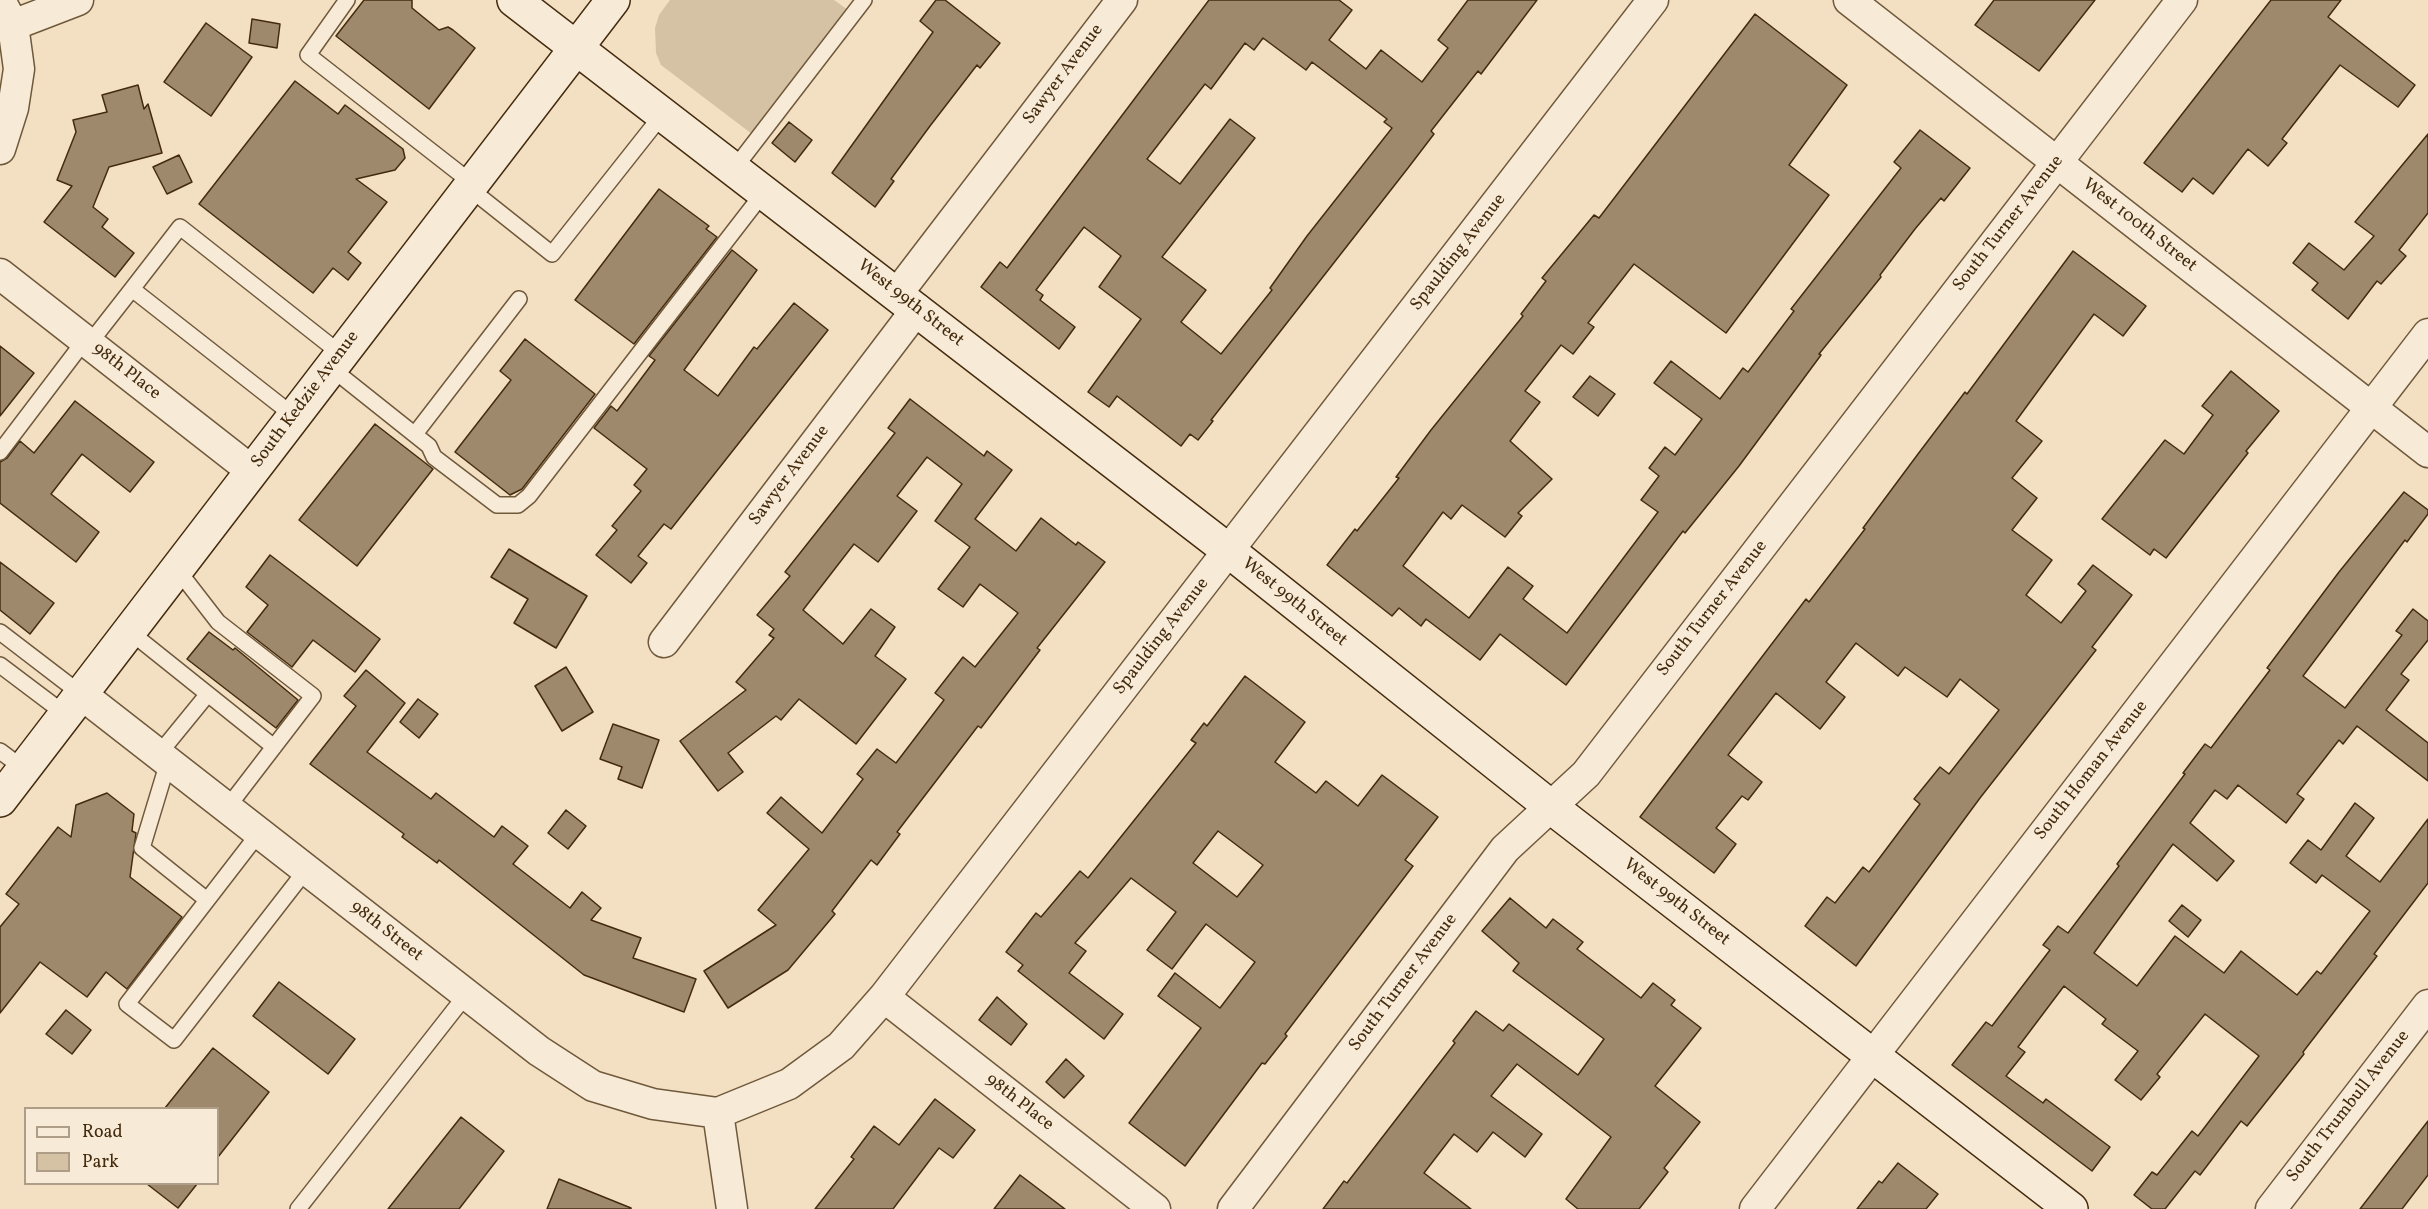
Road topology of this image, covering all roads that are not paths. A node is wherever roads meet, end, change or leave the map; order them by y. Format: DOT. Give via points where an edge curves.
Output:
graph roads {
  1 [pos="78,0"];
  2 [pos="347,0"];
  3 [pos="514,0"];
  4 [pos="613,0"];
  5 [pos="864,0"];
  6 [pos="1122,0"];
  7 [pos="1653,0"];
  8 [pos="1849,0"];
  9 [pos="2182,0"];
  10 [pos="7,13"];
  11 [pos="576,49"];
  12 [pos="662,114"];
  13 [pos="0,149"];
  14 [pos="2057,162"];
  15 [pos="734,170"];
  16 [pos="470,186"];
  17 [pos="764,192"];
  18 [pos="0,274"];
  19 [pos="132,289"];
  20 [pos="519,299"];
  21 [pos="907,302"];
  22 [pos="2428,334"];
  23 [pos="87,342"];
  24 [pos="336,361"];
  25 [pos="2371,408"];
  26 [pos="294,416"];
  27 [pos="415,434"];
  28 [pos="0,452"];
  29 [pos="2428,452"];
  30 [pos="252,471"];
  31 [pos="1229,550"];
  32 [pos="177,569"];
  33 [pos="129,631"];
  34 [pos="0,632"];
  35 [pos="664,642"];
  36 [pos="0,665"];
  37 [pos="207,695"];
  38 [pos="73,704"];
  39 [pos="274,747"];
  40 [pos="163,758"];
  41 [pos="12,760"];
  42 [pos="0,800"];
  43 [pos="1551,807"];
  44 [pos="227,808"];
  45 [pos="259,833"];
  46 [pos="306,870"];
  47 [pos="207,900"];
  48 [pos="466,995"];
  49 [pos="884,996"];
  50 [pos="2428,1005"];
  51 [pos="1873,1056"];
  52 [pos="718,1113"];
  53 [pos="297,1209"];
  54 [pos="732,1209"];
  55 [pos="1155,1209"];
  56 [pos="1233,1209"];
  57 [pos="1755,1209"];
  58 [pos="2071,1209"];
  59 [pos="2271,1209"];
  1 -- 10 [label="street"];
  2 -- 16 [label="lane" via="308,55"];
  3 -- 11 [label="street, West 99th Street"];
  4 -- 11 [label="street, South Kedzie Avenue"];
  5 -- 15 [label="lane"];
  6 -- 21 [label="street, Sawyer Avenue"];
  7 -- 31 [label="street, Spaulding Avenue"];
  8 -- 14 [label="street, West 100th Street"];
  9 -- 14 [label="street, South Turner Avenue"];
  10 -- 13 [label="street" via="19,69 13,108"];
  11 -- 12 [label="street, West 99th Street"];
  11 -- 16 [label="street, South Kedzie Avenue"];
  12 -- 15 [label="street, West 99th Street"];
  12 -- 16 [label="lane" via="552,254"];
  14 -- 25 [label="street, West 100th Street"];
  14 -- 43 [label="street, South Turner Avenue" via="1586,774"];
  15 -- 17 [label="street, West 99th Street"];
  16 -- 24 [label="street, South Kedzie Avenue"];
  17 -- 21 [label="street, West 99th Street"];
  17 -- 27 [label="lane" via="529,496 518,505 497,505 434,457 429,446"];
  18 -- 23 [label="street, 98th Place"];
  19 -- 23 [label="lane"];
  19 -- 24 [label="lane" via="180,227"];
  19 -- 26 [label="lane"];
  20 -- 27 [label="lane"];
  21 -- 31 [label="street, West 99th Street"];
  21 -- 35 [label="street, Sawyer Avenue"];
  22 -- 25 [label="street, South Homan Avenue"];
  23 -- 28 [label="lane"];
  23 -- 30 [label="street, 98th Place"];
  24 -- 26 [label="street, South Kedzie Avenue"];
  24 -- 27 [label="lane"];
  25 -- 29 [label="street, West 100th Street"];
  25 -- 51 [label="street, South Homan Avenue"];
  26 -- 30 [label="street, South Kedzie Avenue"];
  30 -- 32 [label="street, South Kedzie Avenue"];
  31 -- 43 [label="street, West 99th Street"];
  31 -- 49 [label="street, Spaulding Avenue"];
  32 -- 33 [label="street, South Kedzie Avenue"];
  32 -- 39 [label="lane" via="218,622 313,696"];
  33 -- 37 [label="lane"];
  33 -- 38 [label="street, South Kedzie Avenue"];
  34 -- 38 [label="lane"];
  36 -- 38 [label="lane"];
  37 -- 39 [label="lane"];
  37 -- 40 [label="lane"];
  38 -- 40 [label="street, 98th Street"];
  38 -- 41 [label="street, South Kedzie Avenue"];
  39 -- 44 [label="lane"];
  40 -- 44 [label="street, 98th Street"];
  40 -- 47 [label="lane" via="142,848"];
  41 -- 42 [label="street, South Kedzie Avenue"];
  43 -- 51 [label="street, West 99th Street"];
  43 -- 56 [label="street, South Turner Avenue" via="1505,849"];
  44 -- 45 [label="street, 98th Street"];
  45 -- 46 [label="street, 98th Street"];
  45 -- 47 [label="lane"];
  46 -- 47 [label="lane" via="174,1040 127,1004"];
  46 -- 48 [label="street, 98th Street"];
  48 -- 52 [label="street, 98th Street" via="539,1051 593,1086 653,1104"];
  48 -- 53 [label="lane"];
  49 -- 52 [label="street, Spaulding Avenue" via="842,1046 789,1084"];
  49 -- 55 [label="street, 98th Place"];
  50 -- 59 [label="street, South Trumbull Avenue"];
  51 -- 57 [label="street, South Homan Avenue"];
  51 -- 58 [label="street, West 99th Street"];
  52 -- 54 [label="street"];
}
